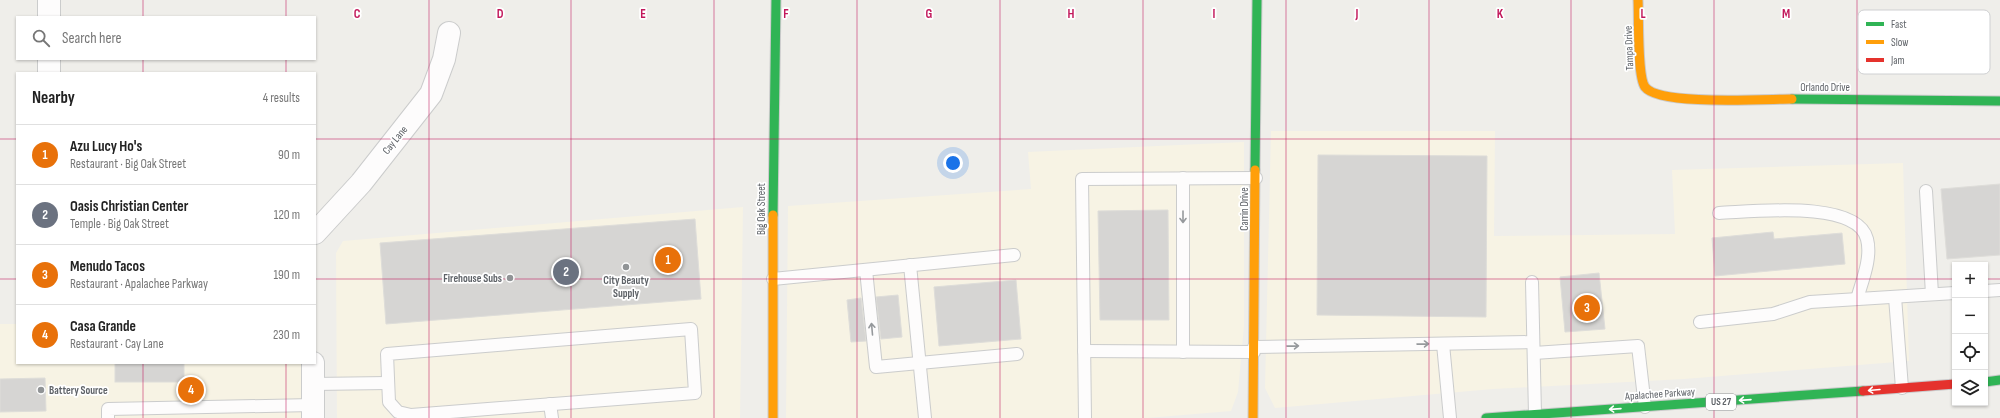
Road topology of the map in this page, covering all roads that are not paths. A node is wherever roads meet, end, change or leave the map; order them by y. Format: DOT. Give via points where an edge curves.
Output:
graph roads {
  1 [pos="49,0"];
  2 [pos="776,0"];
  3 [pos="1257,0"];
  4 [pos="1638,0"];
  5 [pos="49,16"];
  6 [pos="448,34"];
  7 [pos="49,60"];
  8 [pos="49,72"];
  9 [pos="1651,92"];
  10 [pos="2000,101"];
  11 [pos="1183,178"];
  12 [pos="1256,178"];
  13 [pos="1926,191"];
  14 [pos="1719,213"];
  15 [pos="316,232"];
  16 [pos="1014,255"];
  17 [pos="910,265"];
  18 [pos="866,270"];
  19 [pos="773,279"];
  20 [pos="1532,282"];
  21 [pos="2000,290"];
  22 [pos="1988,291"];
  23 [pos="1952,293"];
  24 [pos="1932,294"];
  25 [pos="1895,297"];
  26 [pos="1857,299"];
  27 [pos="1700,322"];
  28 [pos="1443,344"];
  29 [pos="1534,348"];
  30 [pos="1254,350"];
  31 [pos="1084,351"];
  32 [pos="1183,352"];
  33 [pos="1017,354"];
  34 [pos="919,363"];
  35 [pos="313,373"];
  36 [pos="2000,380"];
  37 [pos="1988,382"];
  38 [pos="388,383"];
  39 [pos="1952,384"];
  40 [pos="1902,388"];
  41 [pos="550,404"];
  42 [pos="1645,407"];
  43 [pos="313,412"];
  44 [pos="1535,414"];
  45 [pos="108,418"];
  46 [pos="552,418"];
  47 [pos="773,418"];
  48 [pos="925,418"];
  49 [pos="1085,418"];
  50 [pos="1253,418"];
  51 [pos="1450,418"];
  52 [pos="1486,418"];
  1 -- 5 [label="street"];
  2 -- 19 [label="street, Big Oak Street"];
  3 -- 12 [label="street, Carrin Drive"];
  4 -- 9 [label="street, Tampa Drive" via="1641,73 1645,87"];
  6 -- 15 [label="street, Cay Lane" via="444,59 431,94 361,182"];
  7 -- 8 [label="street"];
  9 -- 10 [label="street, Orlando Drive" via="1670,98 1720,100"];
  11 -- 12 [label="lane"];
  11 -- 31 [label="lane" via="1082,179"];
  11 -- 32 [label="lane, one-way"];
  12 -- 30 [label="street, Carrin Drive"];
  13 -- 24 [label="lane"];
  14 -- 26 [label="lane" via="1800,210 1838,215 1854,223 1863,231 1869,250"];
  16 -- 17 [label="lane"];
  17 -- 18 [label="lane"];
  17 -- 34 [label="lane"];
  18 -- 19 [label="lane"];
  34 -- 18 [label="lane, one-way" via="876,367"];
  19 -- 47 [label="street, Big Oak Street"];
  20 -- 29 [label="lane"];
  21 -- 22 [label="lane"];
  23 -- 24 [label="lane"];
  24 -- 25 [label="lane"];
  25 -- 26 [label="lane"];
  25 -- 40 [label="lane"];
  26 -- 27 [label="lane" via="1810,302 1774,314"];
  28 -- 29 [label="lane"];
  30 -- 28 [label="lane, one-way"];
  28 -- 51 [label="lane"];
  29 -- 42 [label="lane" via="1638,346"];
  29 -- 44 [label="lane"];
  30 -- 32 [label="lane"];
  30 -- 50 [label="street, Carrin Drive"];
  31 -- 32 [label="lane"];
  31 -- 49 [label="lane"];
  33 -- 34 [label="lane"];
  34 -- 48 [label="lane"];
  35 -- 38 [label="lane"];
  35 -- 43 [label="street"];
  36 -- 37 [label="street"];
  38 -- 41 [label="lane" via="389,402 398,412 411,415"];
  38 -- 41 [label="lane" via="387,354 691,329 695,393"];
  39 -- 40 [label="street, Apalachee Parkway / US 27"];
  40 -- 42 [label="street, Apalachee Parkway / US 27, one-way"];
  41 -- 46 [label="lane"];
  42 -- 44 [label="street, Apalachee Parkway / US 27, one-way"];
  43 -- 45 [label="lane" via="108,409"];
  44 -- 52 [label="street, Apalachee Parkway / US 27"];
}
